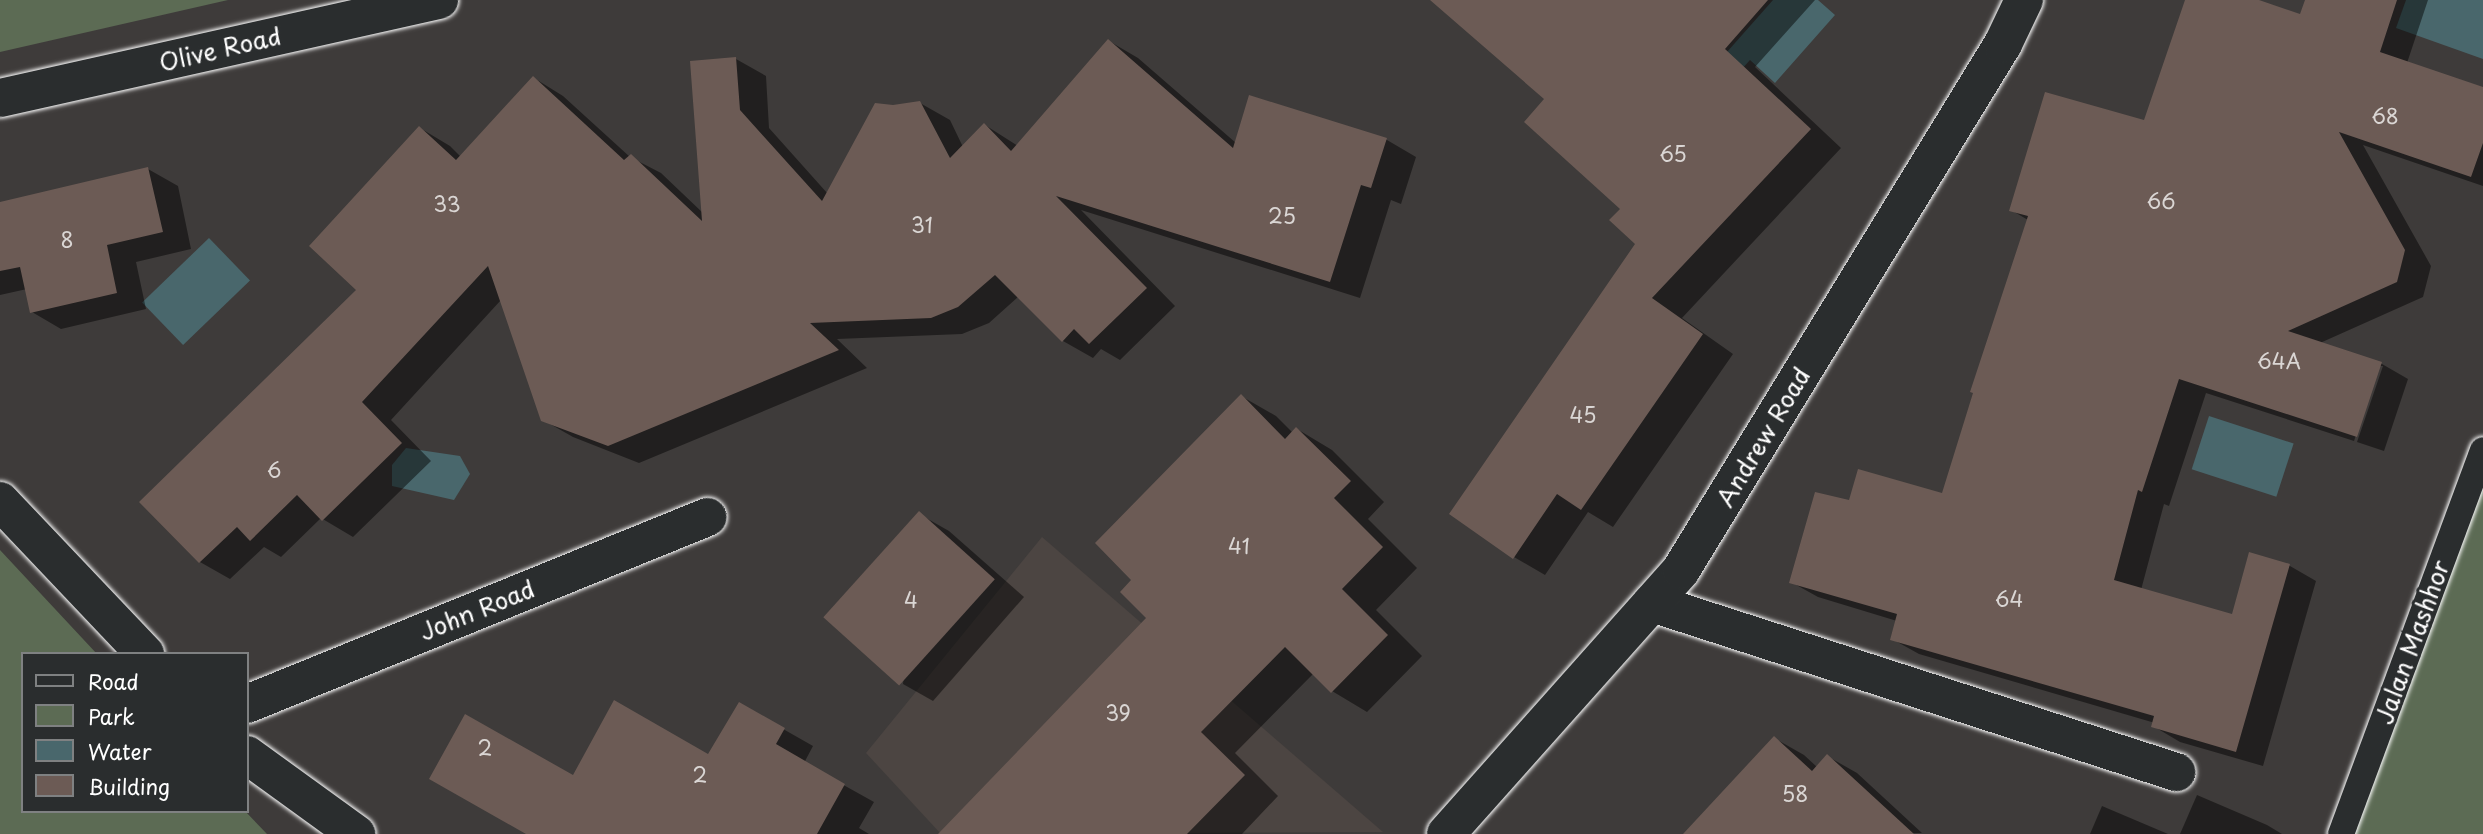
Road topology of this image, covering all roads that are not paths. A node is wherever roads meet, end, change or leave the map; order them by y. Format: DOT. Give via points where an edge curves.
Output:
graph roads {
  1 [pos="439,0"];
  2 [pos="2024,0"];
  3 [pos="0,98"];
  4 [pos="2483,450"];
  5 [pos="0,501"];
  6 [pos="707,517"];
  7 [pos="1652,603"];
  8 [pos="143,652"];
  9 [pos="248,704"];
  10 [pos="248,756"];
  11 [pos="2176,772"];
  12 [pos="356,834"];
  13 [pos="1446,834"];
  14 [pos="2341,834"];
  1 -- 3 [label="street, Olive Road"];
  2 -- 7 [label="street, Andrew Road" via="2003,44 1690,556"];
  4 -- 14 [label="lane, Jalan Mashhor"];
  5 -- 8 [label="street"];
  6 -- 9 [label="street, John Road"];
  7 -- 11 [label="street"];
  7 -- 13 [label="street, Andrew Road"];
  10 -- 12 [label="street"];
}
